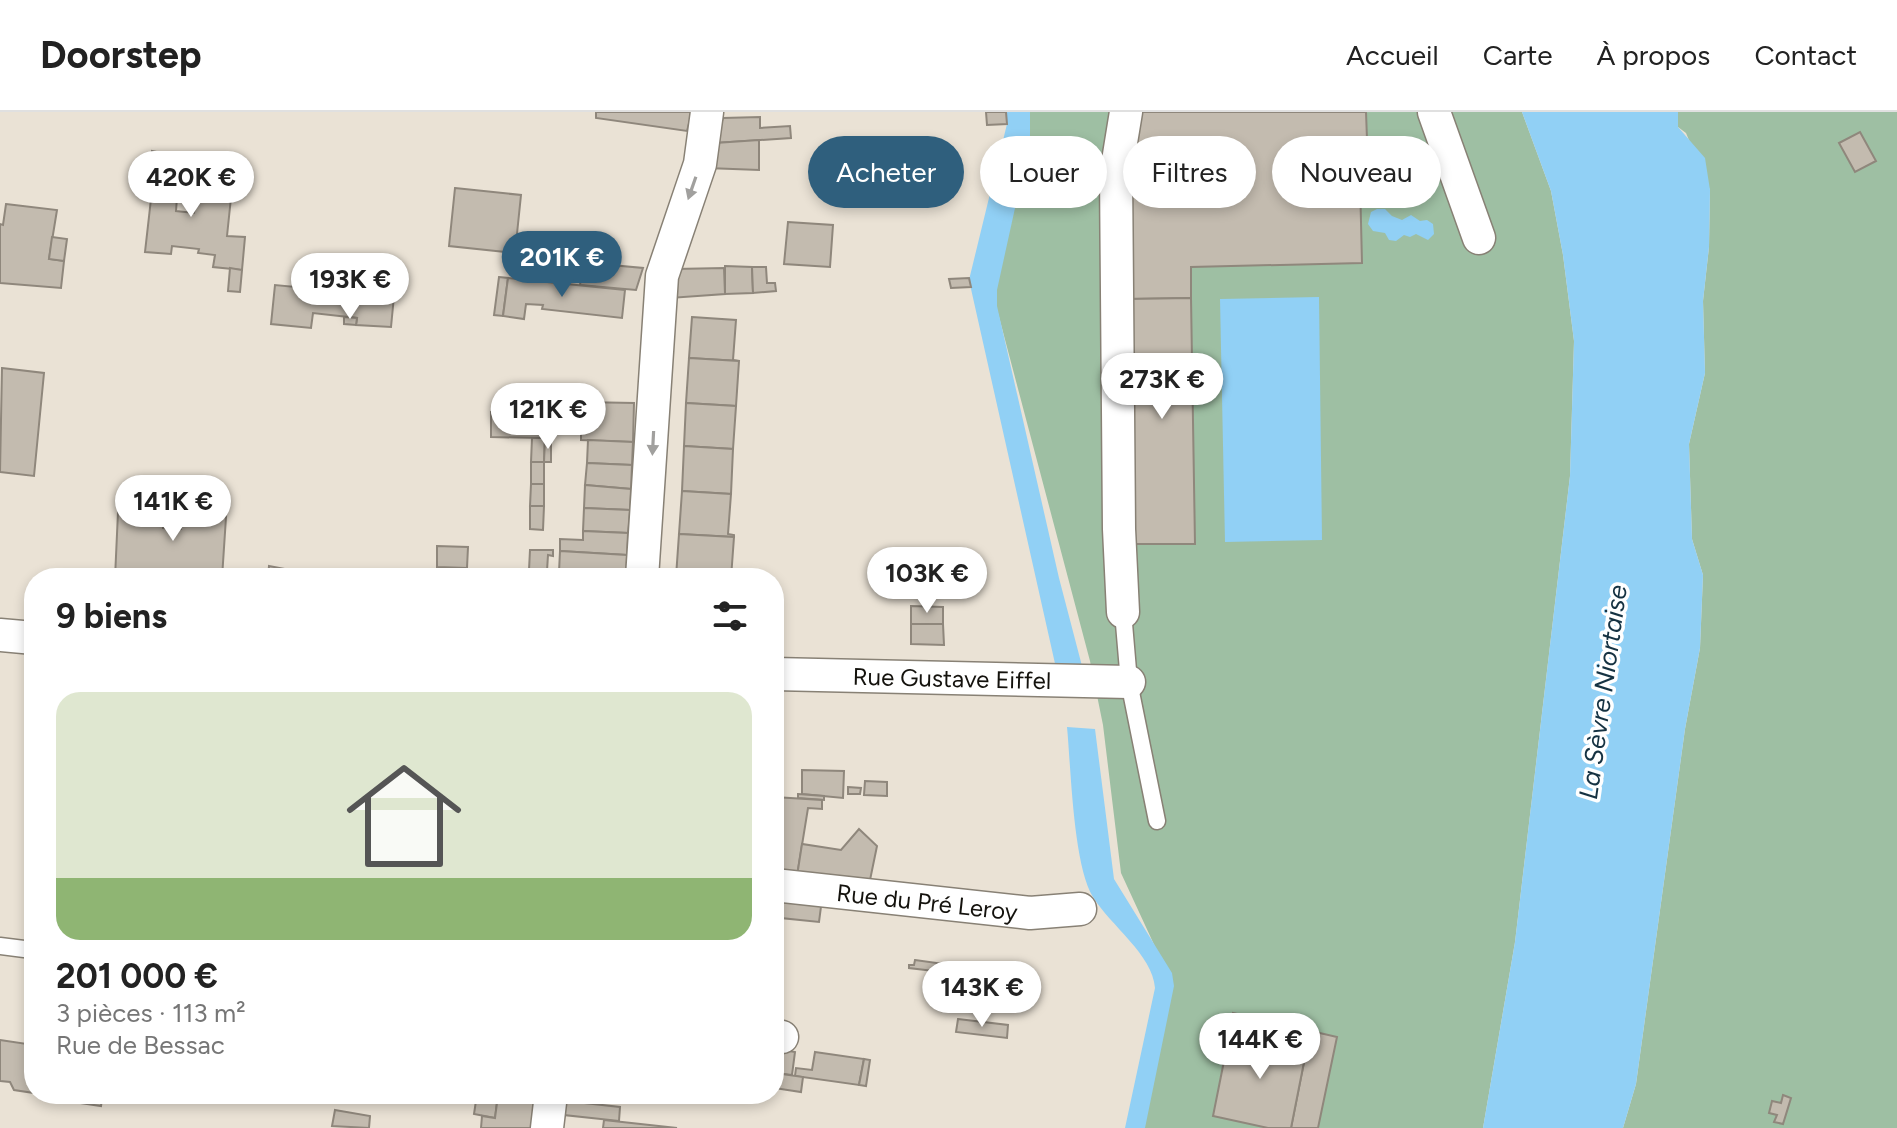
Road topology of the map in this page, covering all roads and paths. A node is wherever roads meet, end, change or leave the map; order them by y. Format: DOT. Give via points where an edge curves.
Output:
graph roads {
  1 [pos="707,112"];
  2 [pos="1126,112"];
  3 [pos="1434,112"];
  4 [pos="1479,238"];
  5 [pos="643,568"];
  6 [pos="1123,612"];
  7 [pos="0,635"];
  8 [pos="24,637"];
  9 [pos="784,674"];
  10 [pos="1129,682"];
  11 [pos="1157,821"];
  12 [pos="784,886"];
  13 [pos="1080,909"];
  14 [pos="0,946"];
  15 [pos="24,949"];
  16 [pos="550,1104"];
  17 [pos="547,1128"];
  1 -- 5 [label="street, one-way" via="700,164 662,276"];
  2 -- 6 [label="street" via="1116,173"];
  3 -- 4 [label="street"];
  6 -- 10 [label="lane"];
  7 -- 8 [label="street"];
  9 -- 10 [label="street, Rue Gustave Eiffel"];
  10 -- 11 [label="lane"];
  12 -- 13 [label="street, Rue du Pré Leroy" via="1030,913"];
  14 -- 15 [label="lane"];
  16 -- 17 [label="street"];
}
